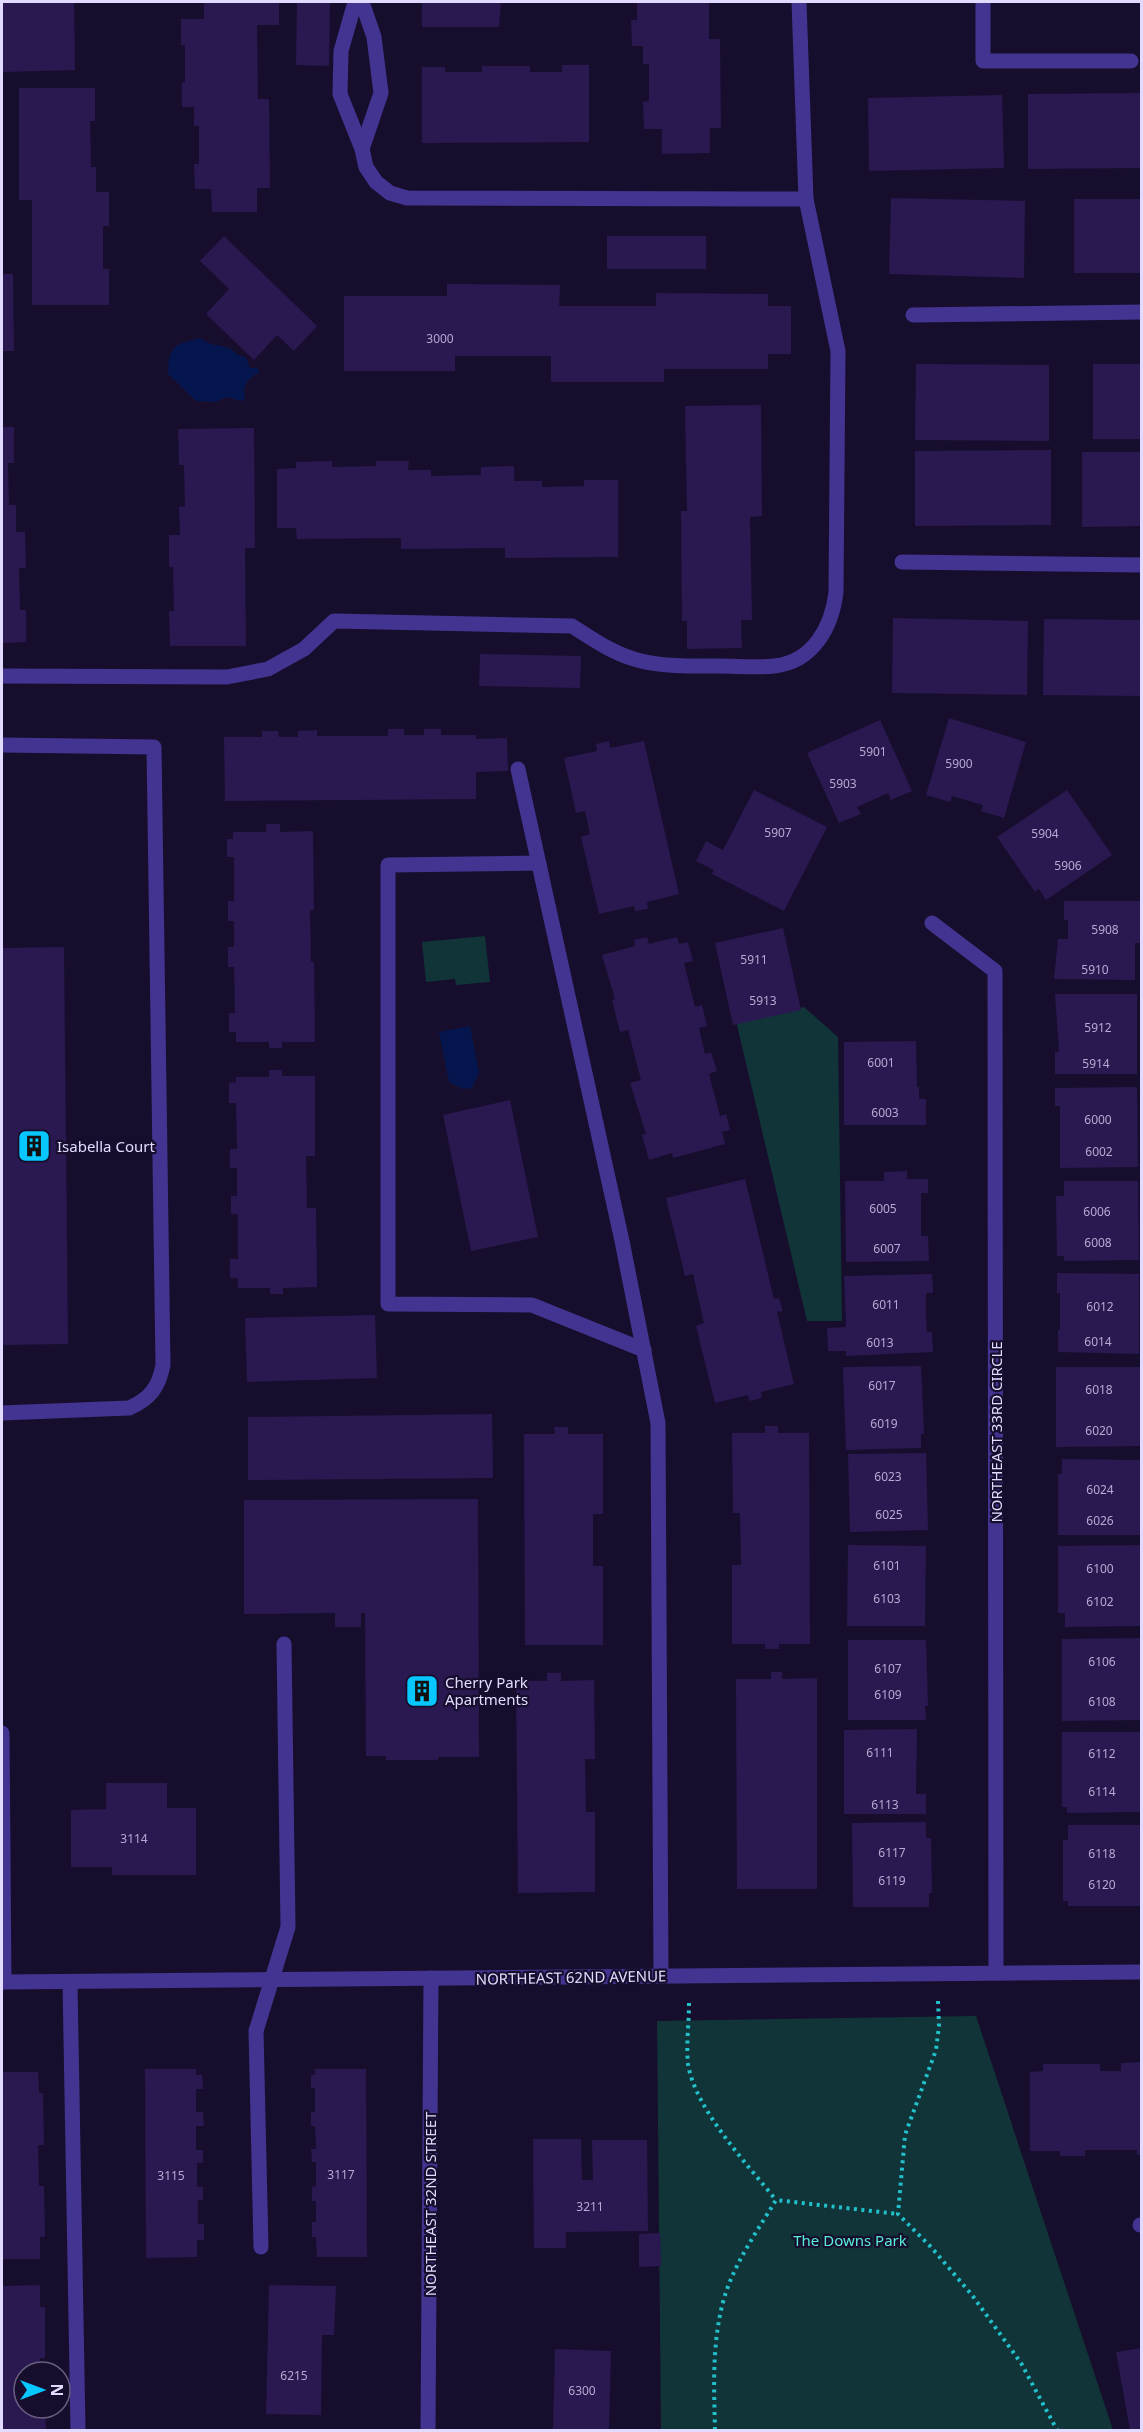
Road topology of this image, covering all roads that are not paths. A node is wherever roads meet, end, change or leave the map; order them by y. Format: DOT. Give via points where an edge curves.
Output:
graph roads {
  1 [pos="355,2"];
  2 [pos="362,2"];
  3 [pos="799,2"];
  4 [pos="983,2"];
  5 [pos="1131,61"];
  6 [pos="362,149"];
  7 [pos="806,199"];
  8 [pos="1142,312"];
  9 [pos="913,315"];
  10 [pos="902,562"];
  11 [pos="1142,565"];
  12 [pos="2,676"];
  13 [pos="2,745"];
  14 [pos="518,769"];
  15 [pos="539,863"];
  16 [pos="932,923"];
  17 [pos="644,1350"];
  18 [pos="2,1413"];
  19 [pos="284,1644"];
  20 [pos="2,1733"];
  21 [pos="1142,1972"];
  22 [pos="996,1973"];
  23 [pos="661,1976"];
  24 [pos="431,1978"];
  25 [pos="271,1980"];
  26 [pos="3,1982"];
  27 [pos="70,1982"];
  28 [pos="261,2247"];
  29 [pos="78,2430"];
  30 [pos="428,2430"];
  1 -- 6 [label="street" via="341,51 340,94"];
  2 -- 6 [label="street" via="374,37 381,93"];
  3 -- 7 [label="street"];
  4 -- 5 [label="street" via="983,61"];
  6 -- 7 [label="street" via="366,167 376,182 390,193 407,198"];
  7 -- 12 [label="street" via="838,351 836,592 834,613 825,632 813,648 796,660 775,666 680,666 641,661 605,648 572,626 334,621 304,649 268,669 227,677"];
  8 -- 9 [label="street"];
  10 -- 11 [label="street"];
  13 -- 18 [label="street" via="154,747 163,1365 154,1392 129,1408"];
  14 -- 15 [label="street"];
  15 -- 17 [label="street"];
  15 -- 17 [label="street" via="388,866 388,1304 532,1305"];
  16 -- 22 [label="street, NORTHEAST 33RD CIRCLE" via="995,971"];
  17 -- 23 [label="street" via="658,1423"];
  19 -- 25 [label="street" via="288,1927"];
  20 -- 26 [label="street"];
  21 -- 22 [label="street, NORTHEAST 62ND AVENUE"];
  22 -- 23 [label="street, NORTHEAST 62ND AVENUE"];
  23 -- 24 [label="street, NORTHEAST 62ND AVENUE"];
  24 -- 25 [label="street, NORTHEAST 62ND AVENUE"];
  24 -- 30 [label="street, NORTHEAST 32ND STREET"];
  25 -- 27 [label="street, NORTHEAST 62ND AVENUE"];
  25 -- 28 [label="street" via="256,2031"];
  26 -- 27 [label="street, NORTHEAST 62ND AVENUE"];
  27 -- 29 [label="street"];
}
